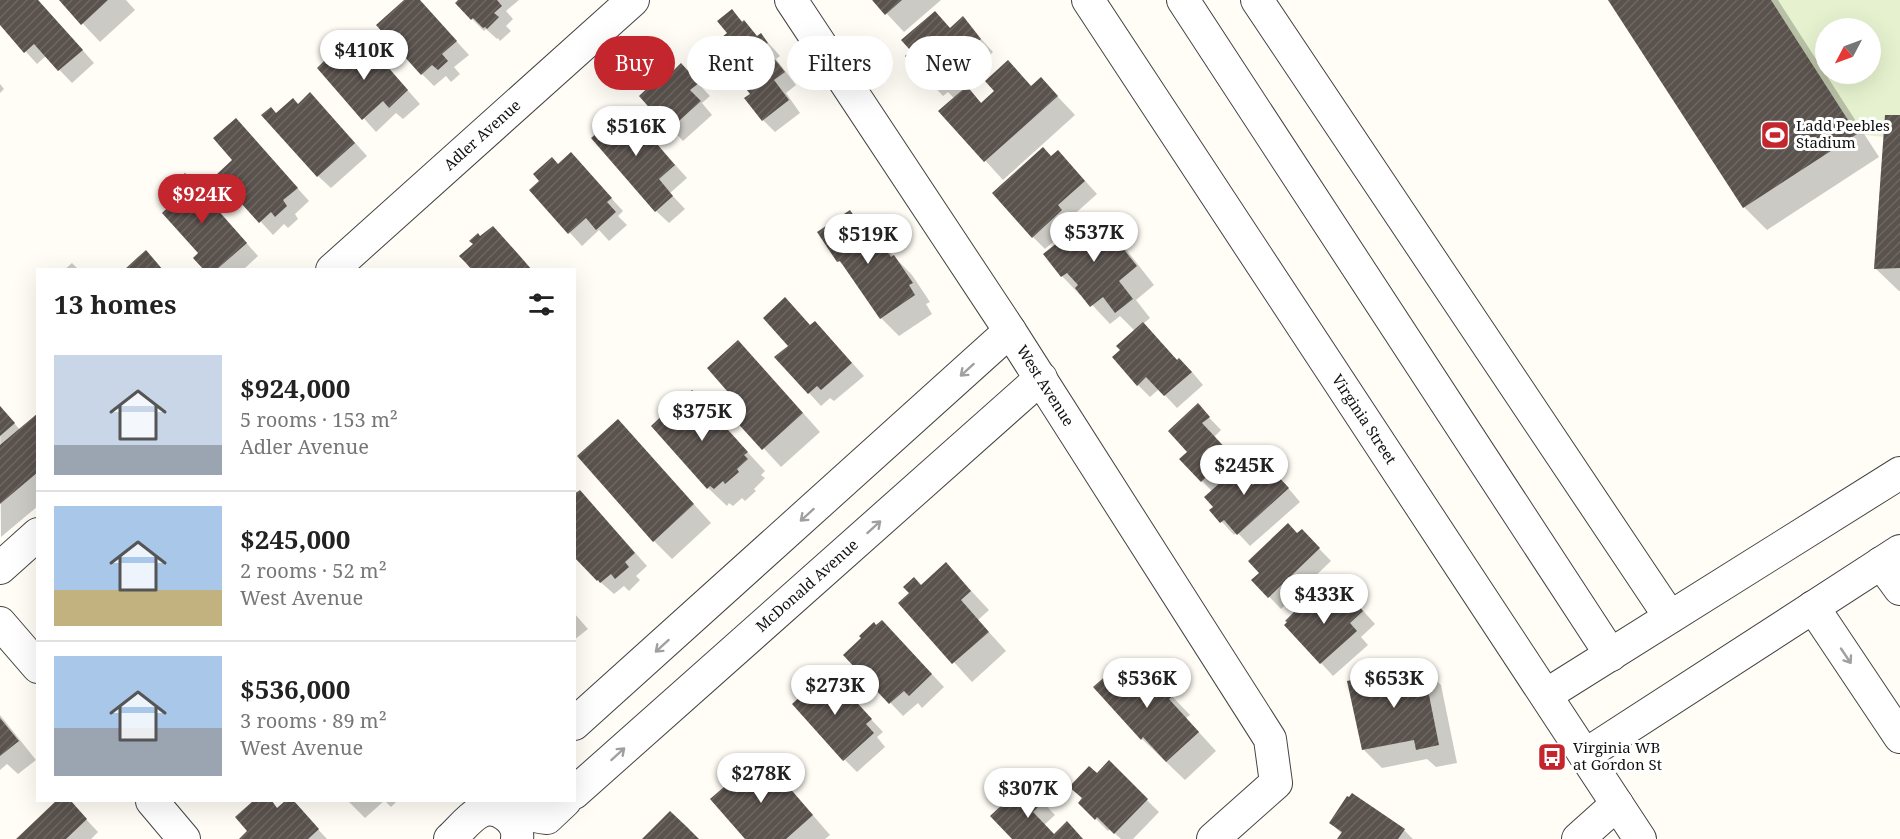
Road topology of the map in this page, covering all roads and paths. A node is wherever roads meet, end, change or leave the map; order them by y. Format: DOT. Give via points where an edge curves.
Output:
graph roads {
  1 [pos="633,0"];
  2 [pos="791,0"];
  3 [pos="1088,0"];
  4 [pos="1183,0"];
  5 [pos="1257,0"];
  6 [pos="334,268"];
  7 [pos="1010,331"];
  8 [pos="1041,378"];
  9 [pos="1900,473"];
  10 [pos="36,536"];
  11 [pos="1891,557"];
  12 [pos="0,568"];
  13 [pos="1900,589"];
  14 [pos="1813,607"];
  15 [pos="1670,617"];
  16 [pos="0,623"];
  17 [pos="1611,655"];
  18 [pos="36,665"];
  19 [pos="1546,695"];
  20 [pos="576,722"];
  21 [pos="1900,737"];
  22 [pos="1585,755"];
  23 [pos="576,791"];
  24 [pos="153,802"];
  25 [pos="518,802"];
  26 [pos="564,802"];
  27 [pos="1617,804"];
  28 [pos="184,839"];
  29 [pos="450,839"];
  30 [pos="517,839"];
  31 [pos="1214,839"];
  32 [pos="1578,839"];
  33 [pos="1640,839"];
  1 -- 6 [label="street, Adler Avenue"];
  2 -- 7 [label="street, West Avenue"];
  3 -- 19 [label="street, Virginia Street"];
  4 -- 17 [label="street"];
  5 -- 15 [label="street"];
  7 -- 8 [label="street, West Avenue"];
  7 -- 20 [label="street, one-way"];
  23 -- 8 [label="street, McDonald Avenue, one-way"];
  8 -- 31 [label="street, West Avenue" via="1270,739 1276,783"];
  9 -- 15 [label="street"];
  10 -- 12 [label="street"];
  11 -- 13 [label="street"];
  11 -- 14 [label="street"];
  14 -- 21 [label="street, one-way"];
  14 -- 22 [label="street"];
  15 -- 17 [label="street"];
  16 -- 18 [label="street"];
  17 -- 19 [label="street"];
  19 -- 22 [label="street, Virginia Street"];
  22 -- 27 [label="street, Virginia Street"];
  24 -- 28 [label="street"];
  25 -- 26 [label="street" via="533,817 547,818"];
  27 -- 32 [label="street"];
  27 -- 33 [label="street, Virginia Street"];
  29 -- 30 [label="street" via="479,812 494,809 511,818"];
}
